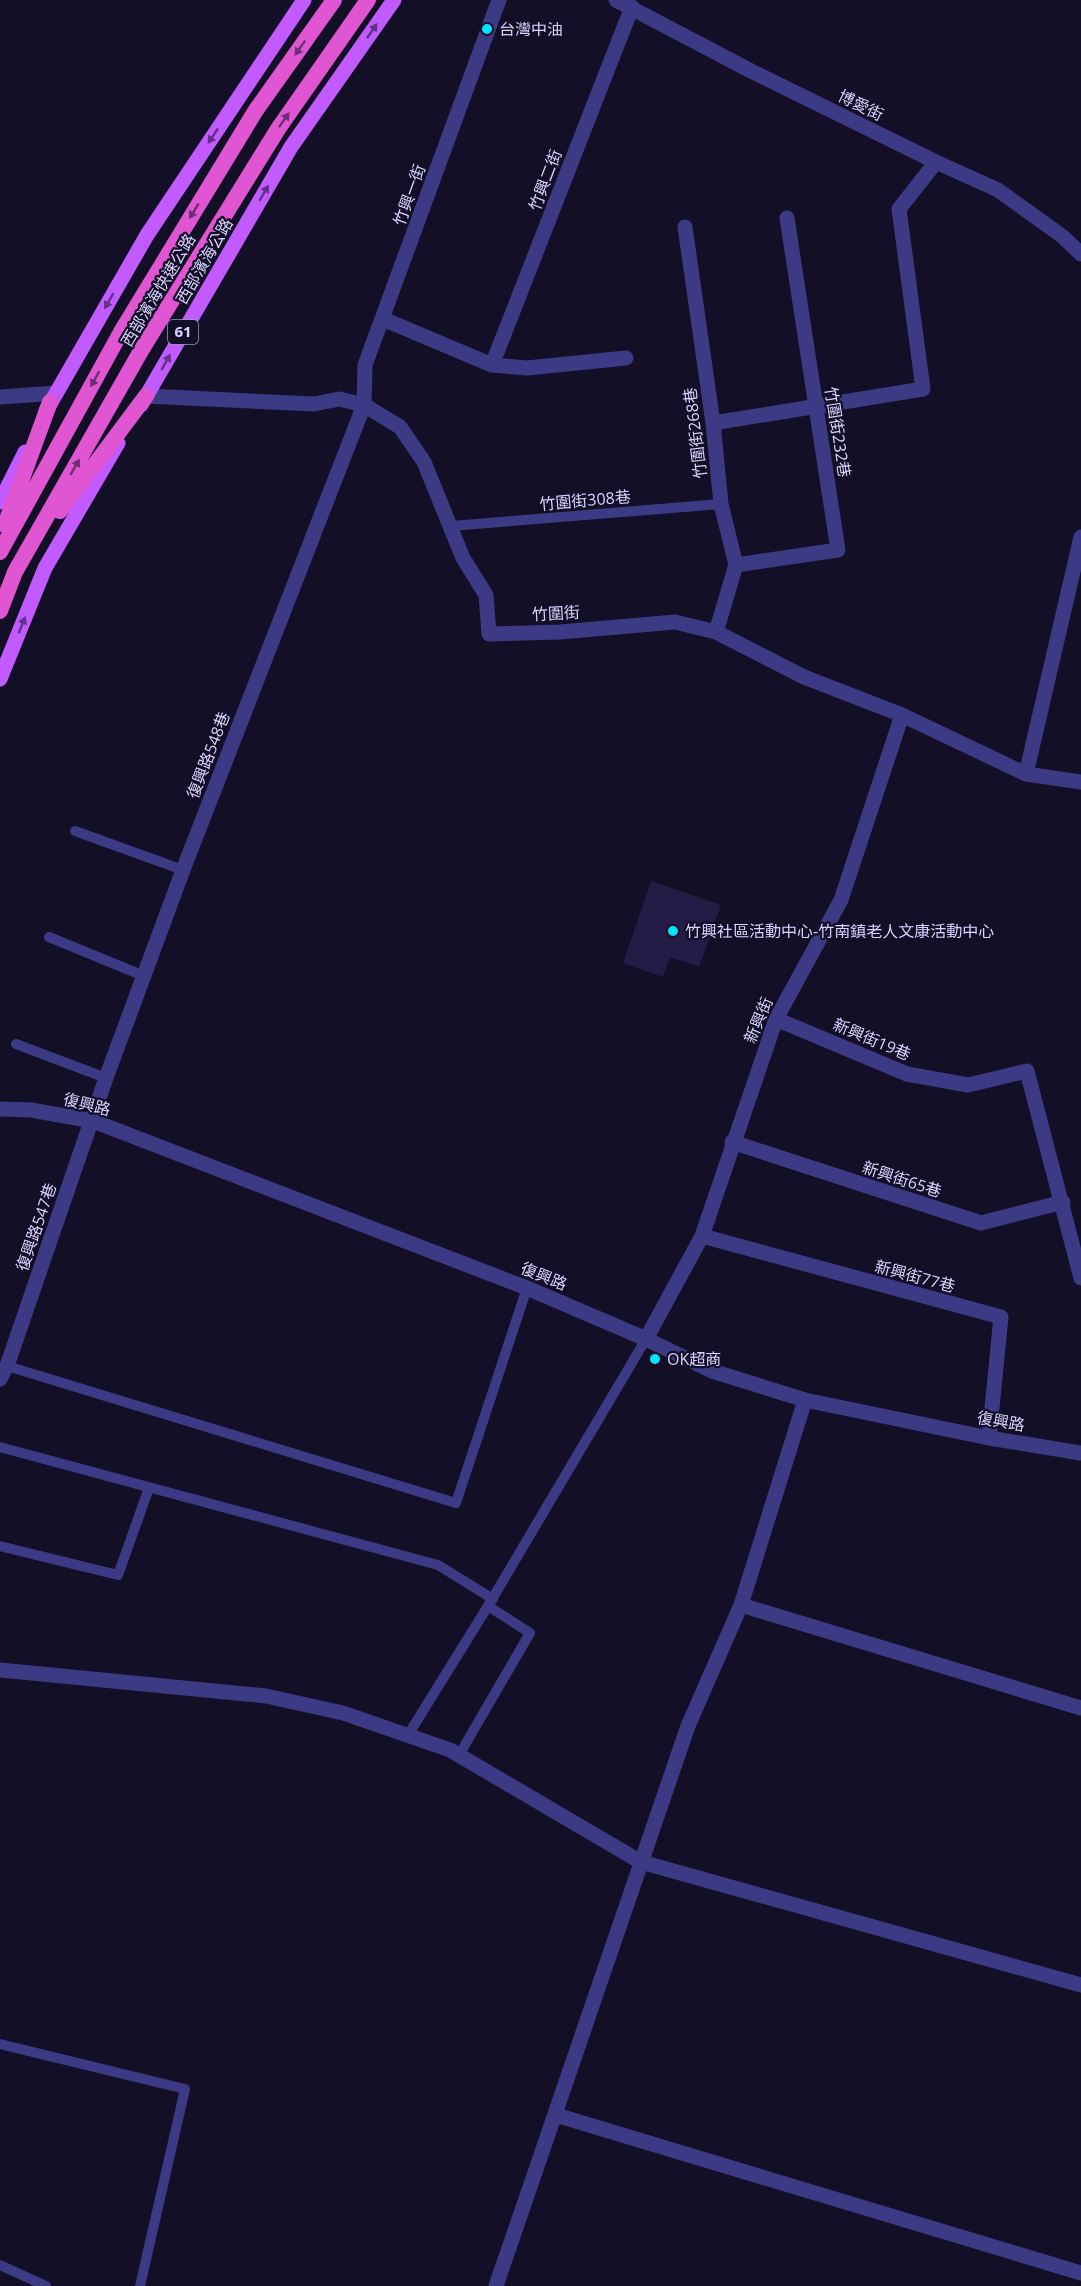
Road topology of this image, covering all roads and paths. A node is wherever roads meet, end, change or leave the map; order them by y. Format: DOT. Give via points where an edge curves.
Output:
graph roads {
  1 [pos="304,0"];
  2 [pos="334,0"];
  3 [pos="368,0"];
  4 [pos="394,0"];
  5 [pos="499,0"];
  6 [pos="616,0"];
  7 [pos="632,7"];
  8 [pos="936,162"];
  9 [pos="787,218"];
  10 [pos="685,227"];
  11 [pos="1081,254"];
  12 [pos="383,319"];
  13 [pos="626,358"];
  14 [pos="492,365"];
  15 [pos="146,396"];
  16 [pos="0,397"];
  17 [pos="53,397"];
  18 [pos="364,405"];
  19 [pos="815,407"];
  20 [pos="713,423"];
  21 [pos="0,502"];
  22 [pos="721,504"];
  23 [pos="451,526"];
  24 [pos="1081,537"];
  25 [pos="0,539"];
  26 [pos="0,552"];
  27 [pos="736,566"];
  28 [pos="15,572"];
  29 [pos="0,611"];
  30 [pos="716,632"];
  31 [pos="0,679"];
  32 [pos="902,715"];
  33 [pos="1026,774"];
  34 [pos="1081,782"];
  35 [pos="75,831"];
  36 [pos="183,870"];
  37 [pos="49,937"];
  38 [pos="144,976"];
  39 [pos="776,1018"];
  40 [pos="16,1044"];
  41 [pos="106,1078"];
  42 [pos="0,1109"];
  43 [pos="93,1121"];
  44 [pos="732,1142"];
  45 [pos="1063,1202"];
  46 [pos="702,1236"];
  47 [pos="1081,1278"];
  48 [pos="527,1288"];
  49 [pos="646,1339"];
  50 [pos="3,1373"];
  51 [pos="805,1400"];
  52 [pos="989,1438"];
  53 [pos="0,1448"];
  54 [pos="1081,1453"];
  55 [pos="149,1488"];
  56 [pos="0,1546"];
  57 [pos="490,1603"];
  58 [pos="741,1605"];
  59 [pos="0,1670"];
  60 [pos="1081,1707"];
  61 [pos="408,1735"];
  62 [pos="459,1755"];
  63 [pos="641,1862"];
  64 [pos="1081,1985"];
  65 [pos="0,2044"];
  66 [pos="556,2115"];
  67 [pos="0,2265"];
  68 [pos="1081,2273"];
  69 [pos="46,2286"];
  70 [pos="140,2286"];
  71 [pos="496,2286"];
  1 -- 17 [label="main road, one-way" via="147,235"];
  2 -- 26 [label="highway, 西部濱海快速公路, one-way" via="256,110 121,332"];
  28 -- 3 [label="highway, 西部濱海快速公路 / 61, one-way" via="142,349 278,129"];
  15 -- 4 [label="main road, 西部濱海公路 / 61, one-way" via="291,147"];
  5 -- 12 [label="street, 竹興一街"];
  6 -- 7 [label="street, 博愛街"];
  7 -- 8 [label="street, 博愛街"];
  7 -- 14 [label="street, 竹興二街"];
  8 -- 11 [label="street, 博愛街" via="998,190"];
  8 -- 19 [label="street" via="899,209 922,389"];
  9 -- 19 [label="street, 竹圍街232巷"];
  10 -- 20 [label="street, 竹圍街268巷"];
  12 -- 14 [label="street"];
  12 -- 18 [label="street, 竹興一街" via="364,365"];
  13 -- 14 [label="street" via="527,368"];
  15 -- 18 [label="street, 竹圍街" via="314,404 339,399"];
  15 -- 28 [label="highway"];
  31 -- 15 [label="main road, 西部濱海公路 / 61, one-way" via="45,568"];
  16 -- 17 [label="street"];
  17 -- 21 [label="main road"];
  17 -- 25 [label="highway"];
  18 -- 23 [label="street, 竹圍街" via="400,427 424,462"];
  18 -- 36 [label="street, 復興路548巷"];
  19 -- 20 [label="street"];
  19 -- 27 [label="street, 竹圍街232巷" via="838,550"];
  20 -- 22 [label="street, 竹圍街268巷"];
  22 -- 23 [label="lane, 竹圍街308巷"];
  22 -- 27 [label="street, 竹圍街268巷"];
  23 -- 30 [label="street, 竹圍街" via="463,558 486,595 489,634 675,622"];
  24 -- 33 [label="street"];
  27 -- 30 [label="street"];
  28 -- 29 [label="highway, 西部濱海快速公路 / 61"];
  30 -- 32 [label="street, 竹圍街" via="804,677"];
  32 -- 33 [label="street, 竹圍街"];
  32 -- 39 [label="street, 新興街" via="841,900"];
  33 -- 34 [label="street, 竹圍街"];
  35 -- 36 [label="lane"];
  36 -- 38 [label="street, 復興路548巷"];
  37 -- 38 [label="lane"];
  38 -- 41 [label="street, 復興路548巷"];
  39 -- 44 [label="street, 新興街"];
  39 -- 45 [label="street, 新興街19巷" via="907,1074 968,1085 1027,1071"];
  40 -- 41 [label="lane"];
  41 -- 43 [label="street, 復興路548巷"];
  42 -- 43 [label="street, 復興路"];
  43 -- 48 [label="street, 復興路"];
  43 -- 50 [label="street, 復興路547巷"];
  44 -- 45 [label="street, 新興街65巷" via="981,1223"];
  44 -- 46 [label="street, 新興街"];
  45 -- 47 [label="street"];
  46 -- 49 [label="street, 新興街"];
  46 -- 52 [label="street, 新興街77巷" via="1001,1317"];
  48 -- 49 [label="street, 復興路"];
  48 -- 50 [label="lane" via="456,1503"];
  49 -- 51 [label="street, 復興路" via="712,1371"];
  49 -- 57 [label="lane"];
  51 -- 52 [label="street, 復興路"];
  51 -- 58 [label="street"];
  52 -- 54 [label="street, 復興路"];
  53 -- 55 [label="lane"];
  55 -- 56 [label="lane" via="118,1575"];
  55 -- 57 [label="lane" via="438,1564"];
  57 -- 61 [label="lane"];
  57 -- 62 [label="lane" via="530,1633"];
  58 -- 60 [label="street"];
  58 -- 63 [label="street" via="688,1726"];
  59 -- 61 [label="street" via="266,1696 343,1713"];
  61 -- 62 [label="street"];
  62 -- 63 [label="street"];
  63 -- 64 [label="street"];
  63 -- 66 [label="street"];
  65 -- 70 [label="lane" via="185,2089"];
  66 -- 68 [label="street"];
  66 -- 71 [label="street"];
  67 -- 69 [label="lane"];
}
